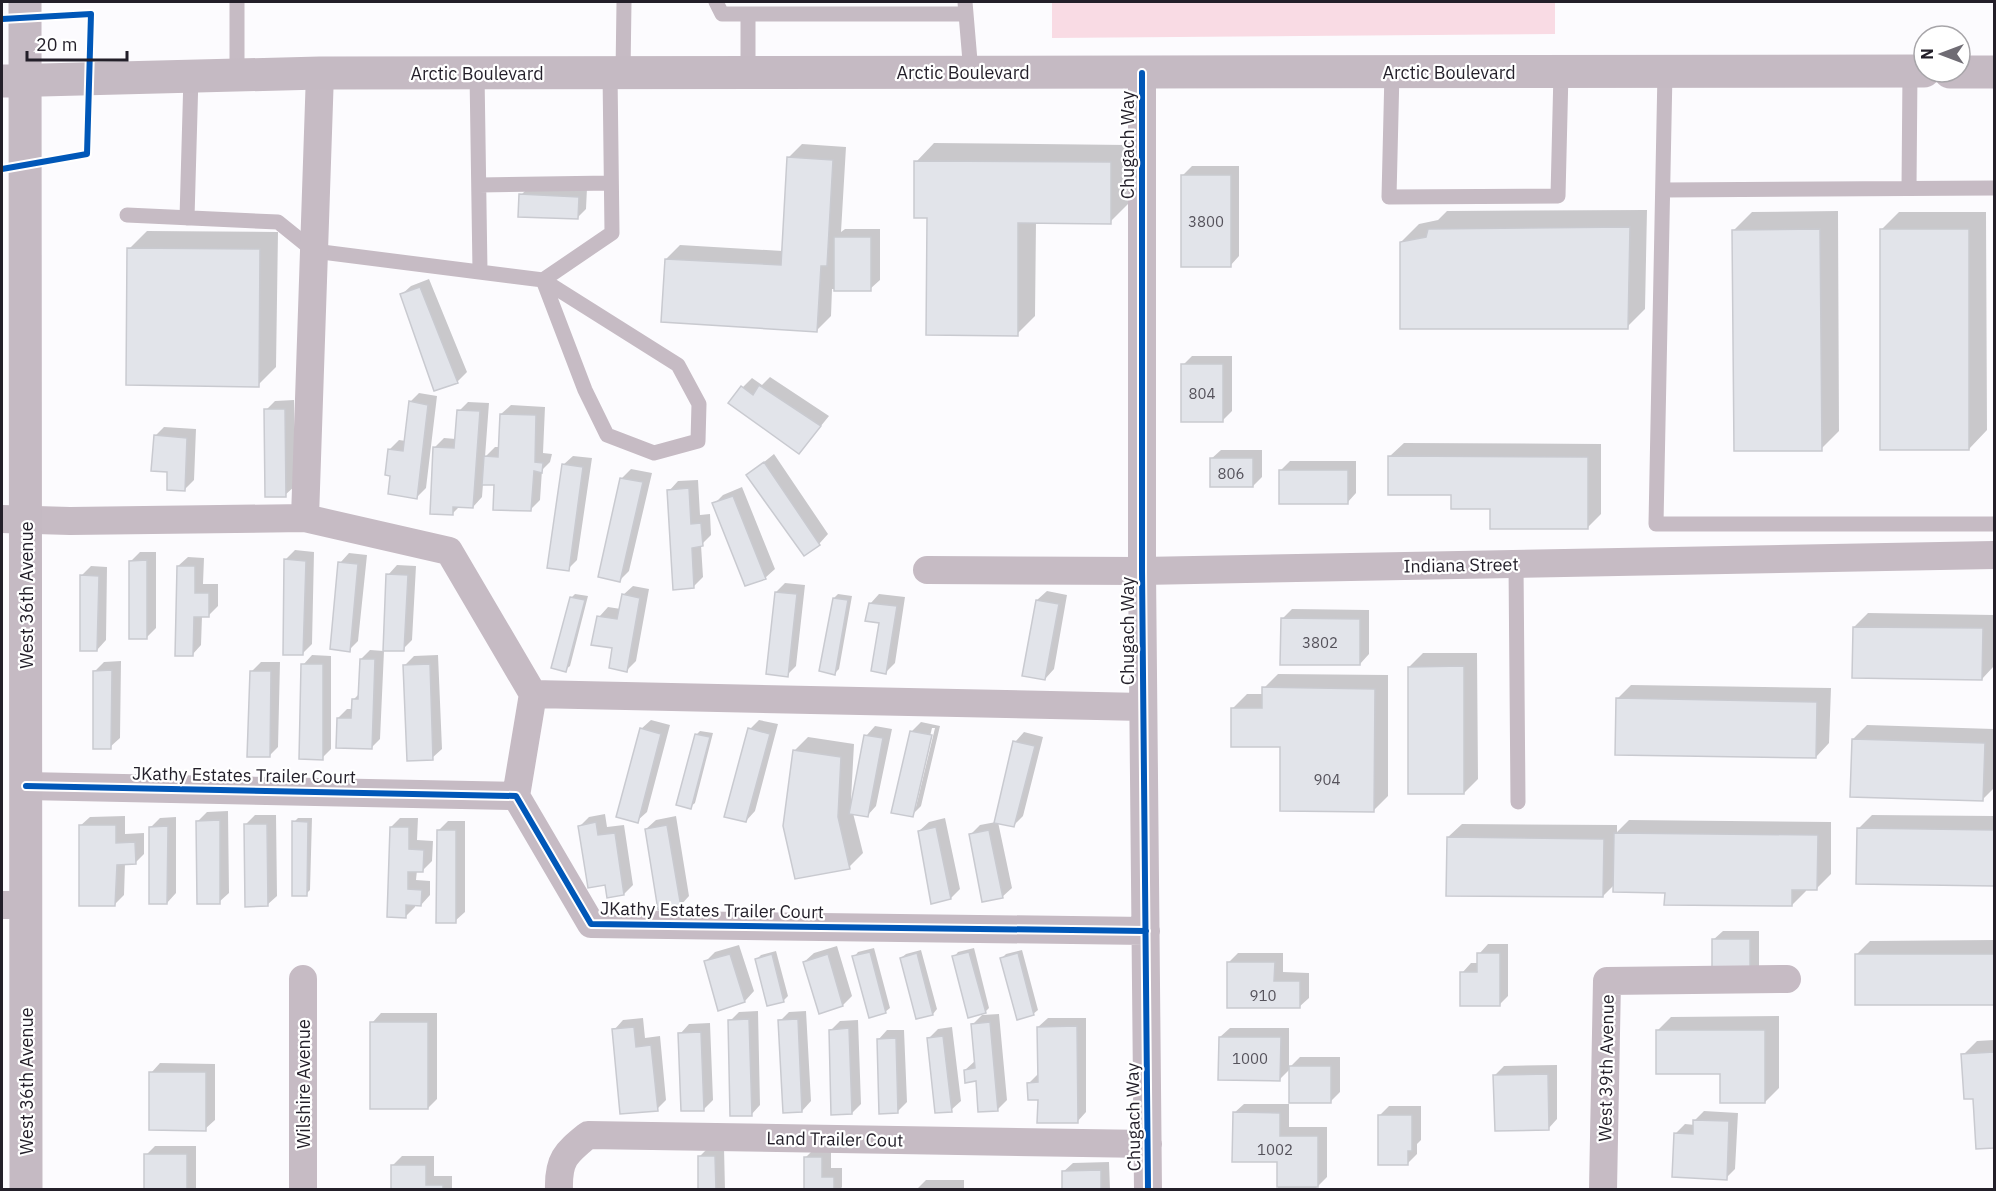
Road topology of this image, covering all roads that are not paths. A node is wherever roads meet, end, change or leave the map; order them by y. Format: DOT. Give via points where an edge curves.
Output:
graph roads {
  1 [pos="25,2"];
  2 [pos="237,2"];
  3 [pos="624,2"];
  4 [pos="716,2"];
  5 [pos="965,8"];
  6 [pos="748,14"];
  7 [pos="1912,71"];
  8 [pos="748,72"];
  9 [pos="1392,72"];
  10 [pos="1561,72"];
  11 [pos="1665,72"];
  12 [pos="1972,72"];
  13 [pos="1995,72"];
  14 [pos="320,73"];
  15 [pos="477,73"];
  16 [pos="616,73"];
  17 [pos="971,73"];
  18 [pos="1142,73"];
  19 [pos="237,75"];
  20 [pos="191,76"];
  21 [pos="13,81"];
  22 [pos="1916,84"];
  23 [pos="611,183"];
  24 [pos="479,185"];
  25 [pos="1909,188"];
  26 [pos="1995,188"];
  27 [pos="1664,190"];
  28 [pos="127,214"];
  29 [pos="188,218"];
  30 [pos="314,251"];
  31 [pos="480,271"];
  32 [pos="543,280"];
  33 [pos="304,518"];
  34 [pos="14,519"];
  35 [pos="1995,524"];
  36 [pos="1995,555"];
  37 [pos="1515,564"];
  38 [pos="927,570"];
  39 [pos="1142,571"];
  40 [pos="532,694"];
  41 [pos="1143,707"];
  42 [pos="26,786"];
  43 [pos="516,796"];
  44 [pos="1518,801"];
  45 [pos="14,904"];
  46 [pos="1146,931"];
  47 [pos="303,979"];
  48 [pos="1787,979"];
  49 [pos="1148,1144"];
  50 [pos="26,1190"];
  51 [pos="303,1190"];
  52 [pos="559,1190"];
  53 [pos="1148,1190"];
  54 [pos="1603,1190"];
  1 -- 21 [label="main road, West 36th Avenue"];
  2 -- 19 [label="lane"];
  3 -- 16 [label="lane"];
  4 -- 6 [label="lane" via="722,14"];
  5 -- 6 [label="lane"];
  5 -- 17 [label="lane"];
  6 -- 8 [label="lane"];
  7 -- 11 [label="main road, Arctic Boulevard"];
  8 -- 16 [label="main road, Arctic Boulevard"];
  8 -- 17 [label="main road, Arctic Boulevard"];
  9 -- 10 [label="main road, Arctic Boulevard"];
  9 -- 10 [label="lane" via="1389,197 1558,196"];
  9 -- 18 [label="main road, Arctic Boulevard"];
  10 -- 11 [label="main road, Arctic Boulevard"];
  11 -- 27 [label="lane"];
  12 -- 13 [label="main road"];
  14 -- 15 [label="main road, Arctic Boulevard"];
  14 -- 19 [label="main road, Arctic Boulevard"];
  14 -- 30 [label="street"];
  15 -- 16 [label="main road, Arctic Boulevard"];
  15 -- 24 [label="lane"];
  16 -- 23 [label="lane"];
  17 -- 18 [label="main road, Arctic Boulevard"];
  18 -- 39 [label="street, Chugach Way"];
  19 -- 20 [label="main road, Arctic Boulevard"];
  20 -- 21 [label="main road, Arctic Boulevard"];
  20 -- 29 [label="lane"];
  21 -- 34 [label="main road, West 36th Avenue"];
  22 -- 25 [label="lane"];
  23 -- 24 [label="lane"];
  23 -- 32 [label="lane" via="612,233"];
  24 -- 31 [label="lane"];
  25 -- 26 [label="lane"];
  25 -- 27 [label="lane"];
  27 -- 35 [label="lane" via="1656,524"];
  28 -- 29 [label="lane"];
  29 -- 30 [label="lane" via="278,222"];
  30 -- 31 [label="lane"];
  30 -- 33 [label="street"];
  31 -- 32 [label="lane"];
  32 -- 32 [label="lane" via="585,390 607,435 654,453 698,441 699,404 678,365"];
  33 -- 34 [label="street"];
  33 -- 40 [label="street" via="449,551"];
  34 -- 42 [label="main road, West 36th Avenue"];
  36 -- 37 [label="street, Indiana Street"];
  37 -- 39 [label="street, Indiana Street"];
  37 -- 44 [label="lane"];
  38 -- 39 [label="street, Indiana Street"];
  39 -- 41 [label="street, Chugach Way"];
  40 -- 41 [label="street"];
  40 -- 43 [label="street"];
  41 -- 46 [label="street, Chugach Way"];
  42 -- 43 [label="street, JKathy Estates Trailer Court"];
  42 -- 45 [label="main road, West 36th Avenue"];
  43 -- 46 [label="street, JKathy Estates Trailer Court" via="591,924"];
  45 -- 50 [label="main road, West 36th Avenue"];
  46 -- 49 [label="street, Chugach Way"];
  47 -- 51 [label="street, Wilshire Avenue"];
  48 -- 54 [label="street, West 39th Avenue" via="1607,981"];
  49 -- 52 [label="street, Land Trailer Cout" via="588,1135 566,1153 558,1172"];
  49 -- 53 [label="street, Chugach Way"];
}
